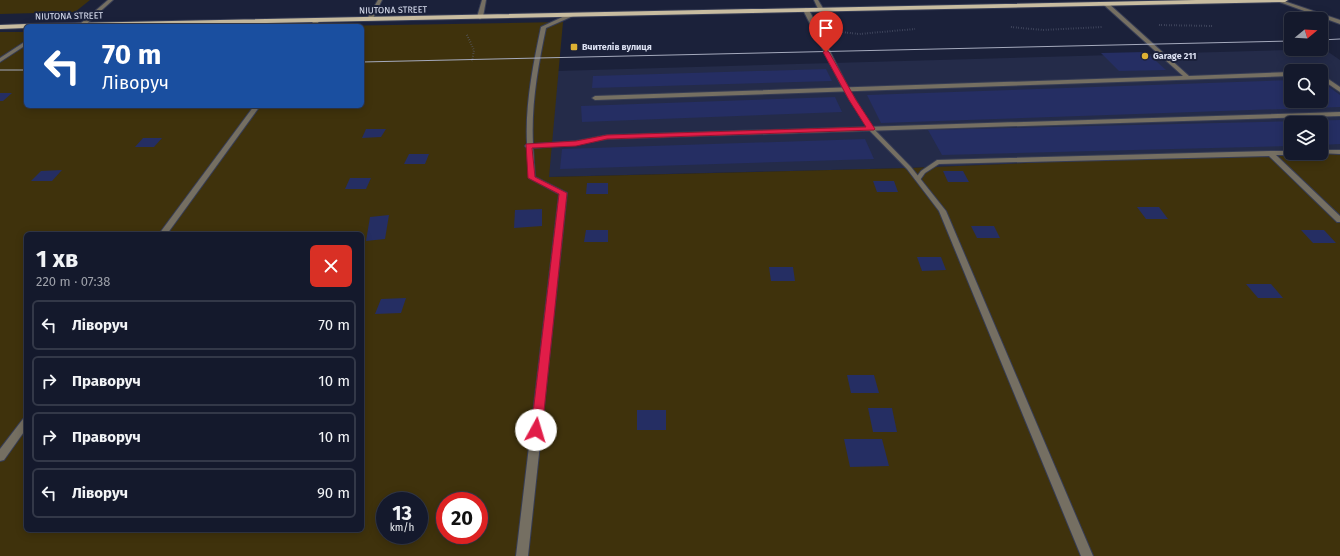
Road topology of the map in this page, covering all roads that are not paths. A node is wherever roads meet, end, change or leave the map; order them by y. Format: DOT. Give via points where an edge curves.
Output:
graph roads {
  1 [pos="111,0"];
  2 [pos="380,0"];
  3 [pos="484,0"];
  4 [pos="816,0"];
  5 [pos="1276,0"];
  6 [pos="1285,0"];
  7 [pos="1213,1"];
  8 [pos="1118,2"];
  9 [pos="1106,4"];
  10 [pos="806,10"];
  11 [pos="821,10"];
  12 [pos="571,15"];
  13 [pos="480,17"];
  14 [pos="370,19"];
  15 [pos="1340,22"];
  16 [pos="315,23"];
  17 [pos="83,24"];
  18 [pos="198,24"];
  19 [pos="24,26"];
  20 [pos="0,27"];
  21 [pos="24,44"];
  22 [pos="0,60"];
  23 [pos="1284,74"];
  24 [pos="1187,77"];
  25 [pos="1328,81"];
  26 [pos="846,89"];
  27 [pos="1340,90"];
  28 [pos="595,98"];
  29 [pos="256,108"];
  30 [pos="1340,114"];
  31 [pos="871,129"];
  32 [pos="528,146"];
  33 [pos="1328,152"];
  34 [pos="1340,152"];
  35 [pos="1270,153"];
  36 [pos="1284,153"];
  37 [pos="918,179"];
  38 [pos="1340,220"];
  39 [pos="164,232"];
  40 [pos="24,425"];
  41 [pos="0,458"];
  42 [pos="522,556"];
  43 [pos="1087,556"];
  1 -- 17 [label="street"];
  2 -- 14 [label="street"];
  3 -- 13 [label="street"];
  4 -- 11 [label="street"];
  5 -- 6 [label="main road, NIUTONA STREET"];
  5 -- 7 [label="main road, NIUTONA STREET"];
  5 -- 15 [label="street"];
  7 -- 8 [label="main road, NIUTONA STREET"];
  8 -- 9 [label="main road, NIUTONA STREET"];
  9 -- 11 [label="main road, NIUTONA STREET"];
  9 -- 24 [label="street"];
  10 -- 11 [label="main road, NIUTONA STREET"];
  10 -- 12 [label="main road, NIUTONA STREET"];
  10 -- 26 [label="street"];
  12 -- 13 [label="main road, NIUTONA STREET"];
  12 -- 32 [label="street" via="544,27 535,63"];
  13 -- 14 [label="main road, NIUTONA STREET"];
  14 -- 16 [label="main road, NIUTONA STREET"];
  16 -- 18 [label="main road, NIUTONA STREET"];
  19 -- 20 [label="main road, NIUTONA STREET"];
  21 -- 22 [label="street"];
  23 -- 24 [label="street"];
  24 -- 26 [label="street"];
  25 -- 27 [label="street"];
  26 -- 28 [label="street"];
  26 -- 31 [label="street"];
  29 -- 39 [label="street"];
  30 -- 31 [label="street"];
  31 -- 32 [label="street" via="607,137 576,143"];
  31 -- 37 [label="street"];
  32 -- 42 [label="street" via="532,178 563,193"];
  33 -- 34 [label="street"];
  35 -- 36 [label="street"];
  35 -- 37 [label="street" via="937,162 922,172"];
  35 -- 38 [label="street"];
  37 -- 43 [label="street" via="942,211"];
  40 -- 41 [label="street"];
}
